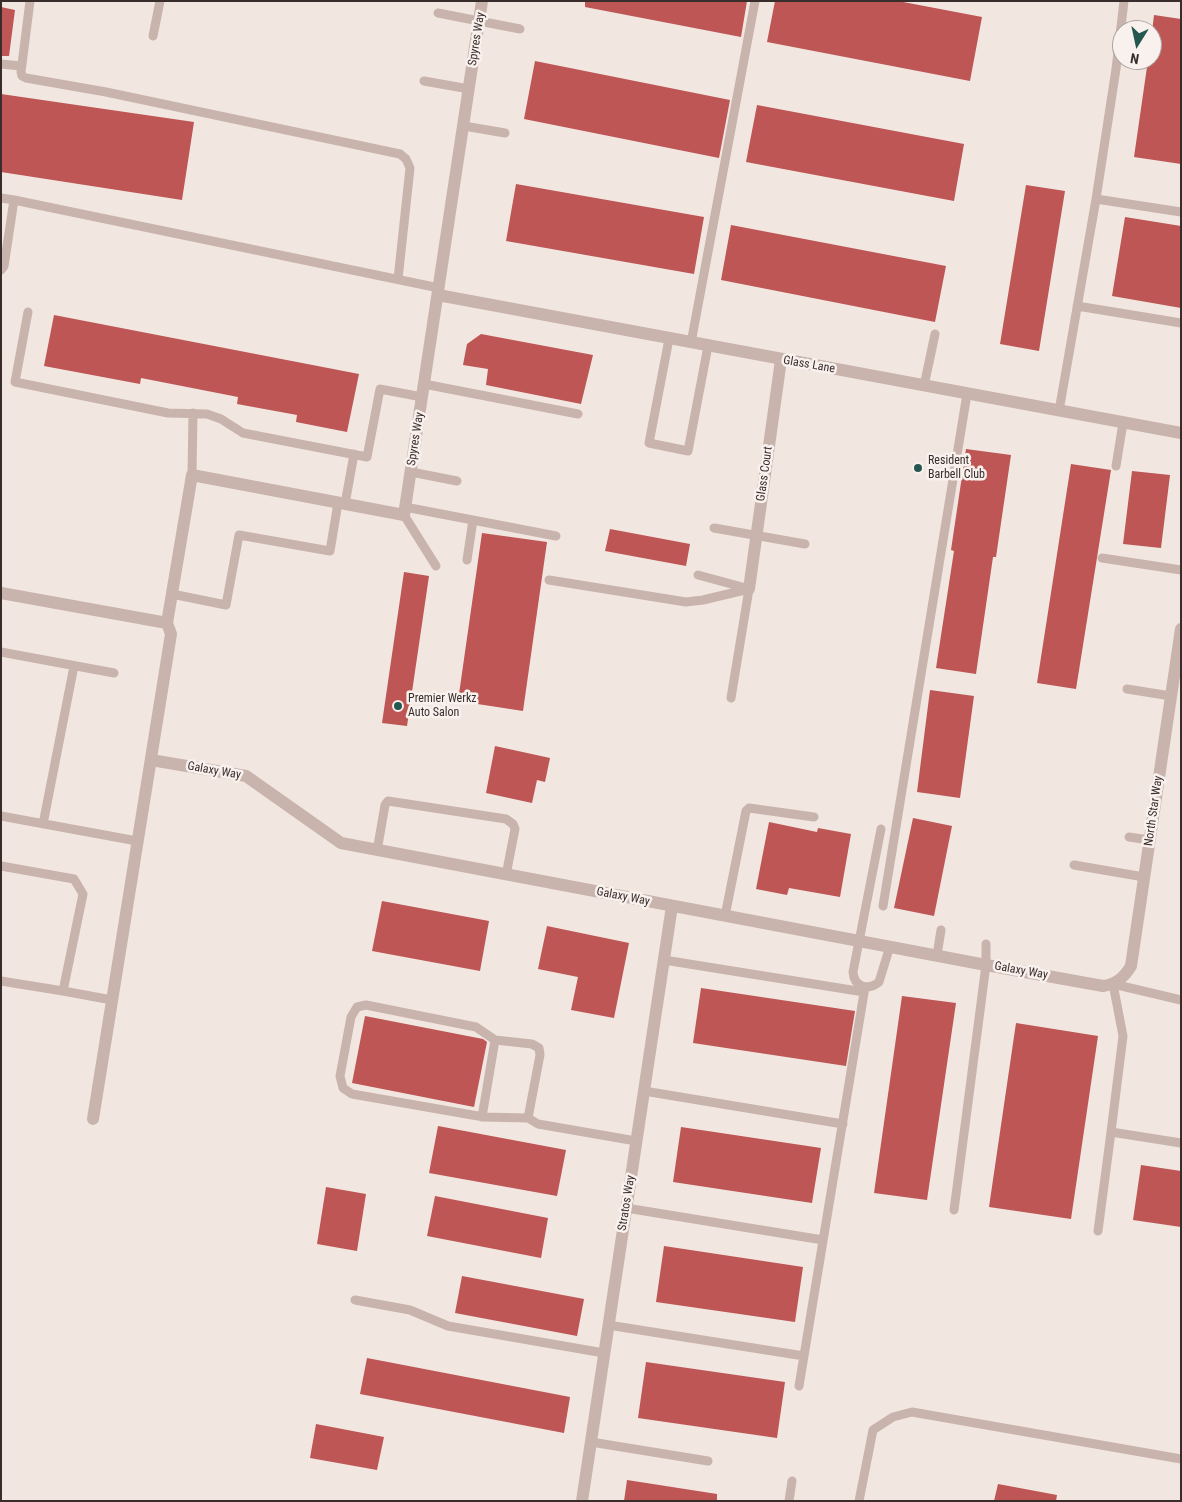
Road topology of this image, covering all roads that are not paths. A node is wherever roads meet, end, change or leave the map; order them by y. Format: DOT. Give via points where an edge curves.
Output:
graph roads {
  1 [pos="30,1"];
  2 [pos="160,1"];
  3 [pos="482,1"];
  4 [pos="755,1"];
  5 [pos="1124,1"];
  6 [pos="438,12"];
  7 [pos="480,20"];
  8 [pos="520,28"];
  9 [pos="153,36"];
  10 [pos="1,64"];
  11 [pos="21,66"];
  12 [pos="424,81"];
  13 [pos="469,89"];
  14 [pos="464,126"];
  15 [pos="505,133"];
  16 [pos="1,198"];
  17 [pos="1096,199"];
  18 [pos="14,200"];
  19 [pos="1181,212"];
  20 [pos="1,270"];
  21 [pos="398,279"];
  22 [pos="438,292"];
  23 [pos="1077,306"];
  24 [pos="28,312"];
  25 [pos="1181,323"];
  26 [pos="935,334"];
  27 [pos="669,339"];
  28 [pos="692,343"];
  29 [pos="708,346"];
  30 [pos="781,360"];
  31 [pos="924,386"];
  32 [pos="423,391"];
  33 [pos="967,394"];
  34 [pos="1059,411"];
  35 [pos="193,413"];
  36 [pos="578,414"];
  37 [pos="1123,423"];
  38 [pos="1181,433"];
  39 [pos="354,454"];
  40 [pos="1116,466"];
  41 [pos="411,472"];
  42 [pos="192,475"];
  43 [pos="457,480"];
  44 [pos="342,504"];
  45 [pos="405,511"];
  46 [pos="473,520"];
  47 [pos="714,528"];
  48 [pos="556,536"];
  49 [pos="756,536"];
  50 [pos="805,544"];
  51 [pos="1102,558"];
  52 [pos="466,560"];
  53 [pos="436,566"];
  54 [pos="1181,570"];
  55 [pos="698,575"];
  56 [pos="549,580"];
  57 [pos="749,589"];
  58 [pos="1,593"];
  59 [pos="172,594"];
  60 [pos="167,623"];
  61 [pos="1181,629"];
  62 [pos="1,652"];
  63 [pos="74,666"];
  64 [pos="114,673"];
  65 [pos="1127,689"];
  66 [pos="1171,696"];
  67 [pos="731,698"];
  68 [pos="151,760"];
  69 [pos="1,816"];
  70 [pos="814,817"];
  71 [pos="43,824"];
  72 [pos="881,829"];
  73 [pos="1129,837"];
  74 [pos="1150,840"];
  75 [pos="137,841"];
  76 [pos="377,851"];
  77 [pos="1074,865"];
  78 [pos="1,866"];
  79 [pos="506,875"];
  80 [pos="1144,877"];
  81 [pos="672,906"];
  82 [pos="883,906"];
  83 [pos="724,916"];
  84 [pos="941,930"];
  85 [pos="860,941"];
  86 [pos="986,944"];
  87 [pos="890,946"];
  88 [pos="937,955"];
  89 [pos="664,960"];
  90 [pos="986,965"];
  91 [pos="1,981"];
  92 [pos="1113,984"];
  93 [pos="865,990"];
  94 [pos="63,991"];
  95 [pos="112,1000"];
  96 [pos="1181,1000"];
  97 [pos="495,1040"];
  98 [pos="644,1091"];
  99 [pos="482,1117"];
  100 [pos="528,1118"];
  101 [pos="93,1119"];
  102 [pos="842,1124"];
  103 [pos="1111,1132"];
  104 [pos="636,1141"];
  105 [pos="1181,1143"];
  106 [pos="626,1208"];
  107 [pos="954,1210"];
  108 [pos="1098,1232"];
  109 [pos="823,1240"];
  110 [pos="355,1300"];
  111 [pos="608,1326"];
  112 [pos="604,1353"];
  113 [pos="804,1356"];
  114 [pos="799,1386"];
  115 [pos="591,1442"];
  116 [pos="1181,1459"];
  117 [pos="708,1461"];
  118 [pos="792,1481"];
  119 [pos="582,1501"];
  120 [pos="789,1501"];
  121 [pos="859,1501"];
  1 -- 11 [label="lane"];
  2 -- 9 [label="lane"];
  3 -- 7 [label="street, Spyres Way"];
  4 -- 28 [label="lane"];
  5 -- 17 [label="lane"];
  6 -- 7 [label="lane"];
  7 -- 8 [label="lane"];
  7 -- 13 [label="street, Spyres Way"];
  10 -- 11 [label="lane"];
  11 -- 21 [label="lane" via="22,76 26,78 400,154 410,168"];
  12 -- 13 [label="lane"];
  13 -- 14 [label="street, Spyres Way"];
  14 -- 15 [label="lane"];
  14 -- 22 [label="street, Spyres Way"];
  16 -- 18 [label="lane"];
  17 -- 19 [label="lane"];
  17 -- 23 [label="lane"];
  18 -- 20 [label="lane"];
  18 -- 21 [label="lane"];
  21 -- 22 [label="lane"];
  22 -- 27 [label="street, Glass Lane"];
  22 -- 32 [label="street, Spyres Way"];
  23 -- 25 [label="lane"];
  23 -- 34 [label="lane"];
  24 -- 35 [label="lane" via="15,382 168,413"];
  26 -- 31 [label="lane"];
  27 -- 28 [label="street, Glass Lane"];
  27 -- 29 [label="lane" via="650,443 688,451"];
  28 -- 29 [label="street, Glass Lane"];
  29 -- 30 [label="street, Glass Lane"];
  30 -- 31 [label="street, Glass Lane"];
  30 -- 49 [label="street, Glass Court"];
  31 -- 33 [label="street, Glass Lane"];
  32 -- 36 [label="lane"];
  32 -- 39 [label="lane" via="380,388 367,457"];
  32 -- 41 [label="street, Spyres Way"];
  33 -- 34 [label="street, Glass Lane"];
  33 -- 82 [label="lane"];
  34 -- 37 [label="street, Glass Lane"];
  35 -- 39 [label="lane" via="221,419 243,433"];
  35 -- 42 [label="lane"];
  37 -- 38 [label="street, Glass Lane"];
  37 -- 40 [label="lane"];
  39 -- 44 [label="lane"];
  41 -- 43 [label="lane"];
  41 -- 45 [label="street, Spyres Way"];
  42 -- 44 [label="street"];
  42 -- 59 [label="street"];
  44 -- 45 [label="street"];
  44 -- 59 [label="lane" via="330,551 239,535 226,605"];
  45 -- 46 [label="lane"];
  45 -- 53 [label="lane"];
  46 -- 48 [label="lane"];
  46 -- 52 [label="lane"];
  47 -- 49 [label="lane"];
  49 -- 50 [label="lane"];
  49 -- 57 [label="street, Glass Court"];
  51 -- 54 [label="lane"];
  55 -- 57 [label="lane"];
  56 -- 57 [label="lane" via="686,602"];
  57 -- 67 [label="lane"];
  58 -- 60 [label="street"];
  59 -- 60 [label="street"];
  60 -- 68 [label="street" via="171,634"];
  61 -- 66 [label="street, North Star Way"];
  62 -- 63 [label="lane"];
  63 -- 64 [label="lane"];
  63 -- 71 [label="lane"];
  65 -- 66 [label="lane"];
  66 -- 74 [label="street, North Star Way"];
  68 -- 75 [label="street"];
  68 -- 76 [label="street, Galaxy Way" via="246,776 341,843"];
  69 -- 71 [label="lane"];
  70 -- 83 [label="lane" via="750,808 746,811"];
  71 -- 75 [label="lane"];
  72 -- 85 [label="lane"];
  73 -- 74 [label="lane"];
  74 -- 80 [label="street, North Star Way"];
  75 -- 95 [label="street"];
  76 -- 79 [label="street, Galaxy Way"];
  76 -- 79 [label="lane" via="388,801 506,820 515,829"];
  77 -- 80 [label="lane"];
  78 -- 94 [label="lane" via="74,880 83,894"];
  79 -- 81 [label="street, Galaxy Way"];
  80 -- 92 [label="street, North Star Way" via="1131,966 1126,975"];
  81 -- 83 [label="street, Galaxy Way"];
  81 -- 89 [label="street, Stratos Way"];
  83 -- 85 [label="street, Galaxy Way"];
  84 -- 88 [label="lane"];
  85 -- 87 [label="street, Galaxy Way"];
  85 -- 93 [label="lane" via="853,977"];
  86 -- 90 [label="lane"];
  87 -- 88 [label="street, Galaxy Way"];
  87 -- 93 [label="lane" via="879,982"];
  88 -- 90 [label="street, Galaxy Way"];
  89 -- 93 [label="lane"];
  89 -- 98 [label="street, Stratos Way"];
  90 -- 92 [label="street, Galaxy Way" via="1103,986"];
  90 -- 107 [label="lane"];
  91 -- 94 [label="lane"];
  92 -- 96 [label="lane"];
  92 -- 103 [label="lane" via="1123,1036"];
  93 -- 102 [label="lane"];
  94 -- 95 [label="lane"];
  95 -- 101 [label="street"];
  97 -- 99 [label="lane"];
  97 -- 99 [label="lane" via="476,1027 366,1005 357,1007 351,1018 340,1076 343,1088 352,1094"];
  97 -- 100 [label="lane" via="532,1044 539,1048"];
  98 -- 102 [label="lane"];
  98 -- 104 [label="street, Stratos Way"];
  99 -- 100 [label="lane"];
  100 -- 104 [label="lane" via="538,1124"];
  102 -- 109 [label="lane"];
  103 -- 105 [label="lane"];
  103 -- 108 [label="lane"];
  104 -- 106 [label="street, Stratos Way"];
  106 -- 109 [label="lane"];
  106 -- 111 [label="street, Stratos Way"];
  109 -- 113 [label="lane"];
  110 -- 112 [label="lane" via="410,1310 448,1326"];
  111 -- 112 [label="street, Stratos Way"];
  111 -- 113 [label="lane"];
  112 -- 115 [label="street, Stratos Way"];
  113 -- 114 [label="lane"];
  115 -- 117 [label="lane"];
  115 -- 119 [label="street, Stratos Way"];
  116 -- 121 [label="lane" via="912,1412 893,1417 873,1430"];
  118 -- 120 [label="lane"];
}
